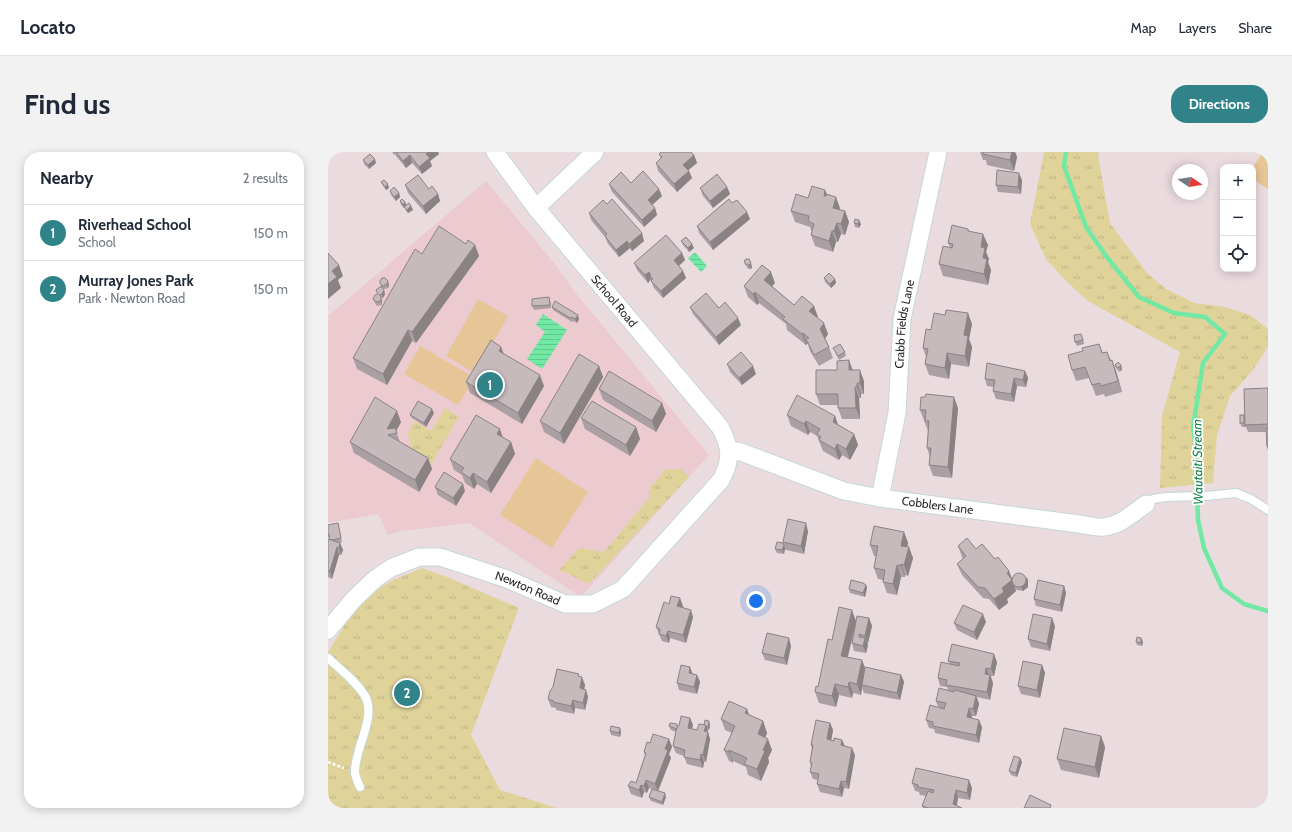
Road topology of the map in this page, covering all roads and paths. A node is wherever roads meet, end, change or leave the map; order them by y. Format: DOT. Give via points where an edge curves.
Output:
graph roads {
  1 [pos="495,152"];
  2 [pos="594,152"];
  3 [pos="938,152"];
  4 [pos="536,208"];
  5 [pos="729,450"];
  6 [pos="880,498"];
  7 [pos="1146,504"];
  8 [pos="1268,510"];
  9 [pos="328,630"];
  10 [pos="328,658"];
  11 [pos="328,762"];
  12 [pos="339,767"];
  13 [pos="360,787"];
  1 -- 4 [label="street, School Road"];
  2 -- 4 [label="street"];
  3 -- 6 [label="street, Crabb Fields Lane" via="902,319 897,413"];
  4 -- 5 [label="street, School Road" via="720,428"];
  5 -- 6 [label="street, Cobblers Lane" via="741,452 844,491"];
  5 -- 9 [label="street, Newton Road" via="729,463 721,480 623,589 594,604 565,604 507,579 440,557 419,557 391,568 375,579"];
  6 -- 7 [label="street, Cobblers Lane" via="1103,527 1120,522"];
  7 -- 8 [label="lane" via="1165,497 1236,494 1243,495"];
  10 -- 13 [label="lane" via="355,682 368,704 367,722 355,772"];
  11 -- 12 [label="path"];
}
